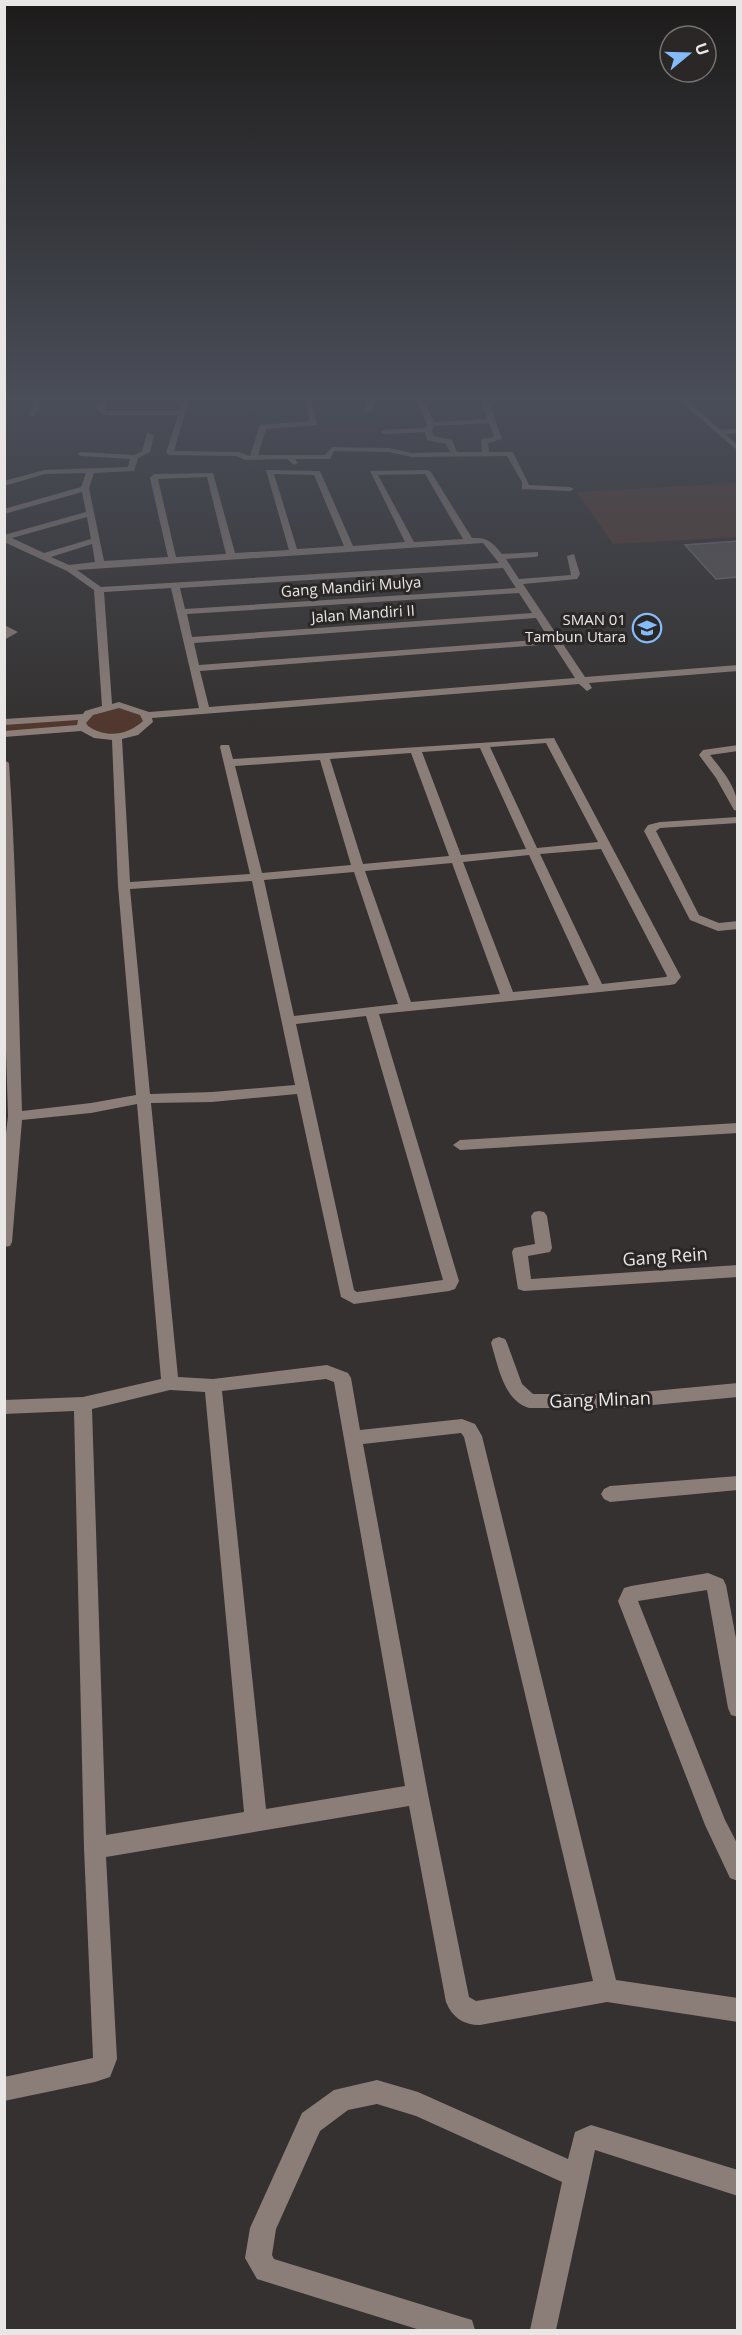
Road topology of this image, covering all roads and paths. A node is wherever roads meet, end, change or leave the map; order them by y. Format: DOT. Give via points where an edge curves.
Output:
graph roads {
  1 [pos="91,508"];
  2 [pos="161,508"];
  3 [pos="219,508"];
  4 [pos="280,508"];
  5 [pos="332,508"];
  6 [pos="391,508"];
  7 [pos="449,508"];
  8 [pos="92,513"];
  9 [pos="4,538"];
  10 [pos="96,540"];
  11 [pos="469,541"];
  12 [pos="411,545"];
  13 [pos="350,549"];
  14 [pos="294,552"];
  15 [pos="535,554"];
  16 [pos="231,556"];
  17 [pos="571,556"];
  18 [pos="40,557"];
  19 [pos="173,561"];
  20 [pos="503,561"];
  21 [pos="100,564"];
  22 [pos="68,568"];
  23 [pos="175,585"];
  24 [pos="519,586"];
  25 [pos="99,590"];
  26 [pos="182,612"];
  27 [pos="539,615"];
  28 [pos="189,640"];
  29 [pos="556,641"];
  30 [pos="195,668"];
  31 [pos="738,668"];
  32 [pos="738,677"];
  33 [pos="585,684"];
  34 [pos="382,700"];
  35 [pos="107,706"];
  36 [pos="205,710"];
  37 [pos="147,719"];
  38 [pos="4,722"];
  39 [pos="83,723"];
  40 [pos="4,734"];
  41 [pos="117,737"];
  42 [pos="483,744"];
  43 [pos="225,747"];
  44 [pos="738,748"];
  45 [pos="414,749"];
  46 [pos="324,756"];
  47 [pos="4,763"];
  48 [pos="229,763"];
  49 [pos="738,808"];
  50 [pos="738,820"];
  51 [pos="604,845"];
  52 [pos="533,852"];
  53 [pos="456,858"];
  54 [pos="8,867"];
  55 [pos="358,867"];
  56 [pos="257,877"];
  57 [pos="124,886"];
  58 [pos="7,917"];
  59 [pos="738,925"];
  60 [pos="597,988"];
  61 [pos="508,997"];
  62 [pos="406,1007"];
  63 [pos="371,1011"];
  64 [pos="289,1021"];
  65 [pos="303,1089"];
  66 [pos="142,1099"];
  67 [pos="15,1116"];
  68 [pos="738,1128"];
  69 [pos="460,1145"];
  70 [pos="539,1216"];
  71 [pos="4,1242"];
  72 [pos="738,1271"];
  73 [pos="499,1343"];
  74 [pos="170,1383"];
  75 [pos="213,1386"];
  76 [pos="738,1390"];
  77 [pos="83,1404"];
  78 [pos="4,1407"];
  79 [pos="353,1438"];
  80 [pos="738,1483"];
  81 [pos="610,1494"];
  82 [pos="738,1708"];
  83 [pos="417,1794"];
  84 [pos="256,1821"];
  85 [pos="95,1848"];
  86 [pos="738,1870"];
  87 [pos="607,1990"];
  88 [pos="738,2010"];
  89 [pos="4,2089"];
  90 [pos="575,2175"];
  91 [pos="738,2183"];
  92 [pos="462,2331"];
  93 [pos="543,2331"];
  1 -- 8 [label="street"];
  2 -- 19 [label="street"];
  3 -- 16 [label="street"];
  4 -- 14 [label="street"];
  5 -- 13 [label="street"];
  6 -- 12 [label="street"];
  7 -- 11 [label="street"];
  8 -- 9 [label="street"];
  8 -- 10 [label="street"];
  9 -- 18 [label="street"];
  10 -- 18 [label="street"];
  10 -- 21 [label="street"];
  11 -- 12 [label="street"];
  11 -- 20 [label="street" via="486,541"];
  12 -- 13 [label="street"];
  13 -- 14 [label="street"];
  14 -- 16 [label="street"];
  15 -- 20 [label="street"];
  16 -- 19 [label="street"];
  17 -- 24 [label="street, Gang Mandiri Mulya" via="574,577"];
  18 -- 22 [label="street"];
  19 -- 21 [label="street"];
  20 -- 23 [label="street"];
  20 -- 24 [label="street"];
  21 -- 22 [label="street"];
  22 -- 25 [label="street" via="93,582"];
  23 -- 25 [label="street"];
  23 -- 26 [label="street"];
  24 -- 26 [label="street, Gang Mandiri Mulya"];
  24 -- 27 [label="street"];
  25 -- 35 [label="street"];
  26 -- 28 [label="street"];
  27 -- 28 [label="street, Jalan Mandiri II"];
  27 -- 29 [label="street"];
  28 -- 30 [label="street"];
  29 -- 30 [label="street"];
  29 -- 33 [label="street"];
  30 -- 36 [label="street"];
  31 -- 33 [label="street"];
  32 -- 33 [label="street"];
  33 -- 34 [label="street"];
  34 -- 36 [label="street"];
  34 -- 37 [label="street"];
  35 -- 37 [label="street" via="129,706"];
  35 -- 39 [label="street" via="88,713"];
  36 -- 37 [label="street"];
  37 -- 41 [label="street" via="137,732"];
  38 -- 39 [label="street"];
  39 -- 40 [label="street"];
  39 -- 41 [label="street" via="96,735"];
  41 -- 57 [label="street"];
  42 -- 45 [label="street"];
  42 -- 51 [label="street" via="550,740"];
  42 -- 52 [label="street"];
  43 -- 48 [label="street"];
  44 -- 49 [label="street" via="707,752 705,756"];
  45 -- 46 [label="street"];
  45 -- 53 [label="street"];
  46 -- 48 [label="street"];
  46 -- 55 [label="street"];
  47 -- 54 [label="street"];
  48 -- 56 [label="street"];
  50 -- 59 [label="street" via="660,825 650,831 694,917 718,927"];
  51 -- 52 [label="street"];
  51 -- 60 [label="street" via="674,977 670,981"];
  52 -- 53 [label="street"];
  52 -- 60 [label="street"];
  53 -- 55 [label="street"];
  53 -- 61 [label="street"];
  54 -- 58 [label="street"];
  55 -- 56 [label="street"];
  55 -- 62 [label="street"];
  56 -- 57 [label="street"];
  56 -- 64 [label="street"];
  57 -- 66 [label="street"];
  58 -- 67 [label="street"];
  60 -- 61 [label="street"];
  61 -- 62 [label="street"];
  62 -- 63 [label="street"];
  63 -- 64 [label="street"];
  63 -- 65 [label="street" via="451,1280 449,1285 354,1298 347,1293"];
  64 -- 65 [label="street"];
  65 -- 66 [label="street"];
  66 -- 67 [label="street"];
  66 -- 74 [label="street"];
  67 -- 71 [label="street"];
  68 -- 69 [label="street"];
  70 -- 72 [label="street, Gang Rein" via="544,1248 520,1252 524,1285"];
  73 -- 76 [label="street, Gang Minan" via="515,1388 529,1401 621,1401"];
  74 -- 75 [label="street"];
  74 -- 77 [label="street"];
  75 -- 79 [label="street" via="335,1374 342,1378"];
  75 -- 84 [label="street"];
  77 -- 78 [label="street"];
  77 -- 85 [label="street"];
  79 -- 83 [label="street"];
  79 -- 87 [label="street" via="462,1426 473,1436"];
  80 -- 81 [label="street"];
  82 -- 86 [label="street" via="716,1585 708,1581 631,1594 628,1601 716,1825"];
  83 -- 84 [label="street"];
  83 -- 87 [label="street" via="461,2007 473,2014"];
  84 -- 85 [label="street"];
  85 -- 89 [label="street" via="103,2064 95,2070"];
  87 -- 88 [label="street"];
  90 -- 91 [label="street" via="584,2140 595,2137"];
  90 -- 92 [label="street" via="418,2104 377,2092 343,2099 311,2122 263,2228 258,2258 266,2270"];
  90 -- 93 [label="street"];
}
